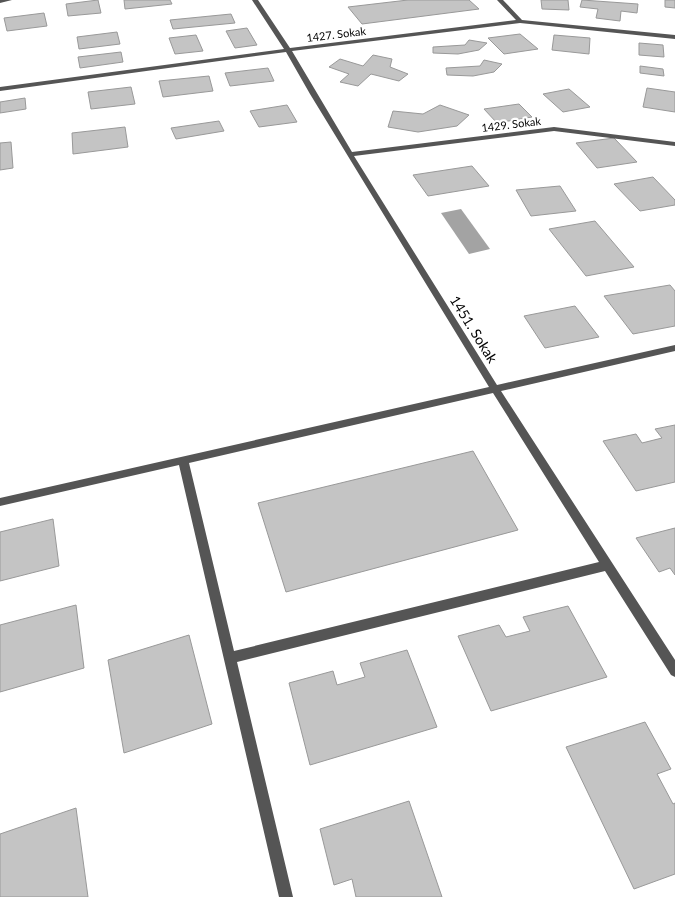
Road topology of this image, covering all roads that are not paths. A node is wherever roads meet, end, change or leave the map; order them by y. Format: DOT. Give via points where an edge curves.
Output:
graph roads {
  1 [pos="9,0"];
  2 [pos="255,0"];
  3 [pos="500,0"];
  4 [pos="0,1"];
  5 [pos="520,21"];
  6 [pos="675,37"];
  7 [pos="288,50"];
  8 [pos="0,89"];
  9 [pos="675,144"];
  10 [pos="350,154"];
  11 [pos="675,348"];
  12 [pos="495,389"];
  13 [pos="184,461"];
  14 [pos="0,502"];
  15 [pos="608,566"];
  16 [pos="230,658"];
  17 [pos="675,671"];
  18 [pos="286,897"];
  1 -- 4 [label="street"];
  2 -- 7 [label="street, 1451. Sokak"];
  3 -- 5 [label="street"];
  5 -- 6 [label="street, 1427. Sokak"];
  5 -- 7 [label="street, 1427. Sokak"];
  7 -- 8 [label="street, 1427. Sokak"];
  7 -- 10 [label="street, 1451. Sokak"];
  9 -- 10 [label="street, 1429. Sokak" via="554,129"];
  10 -- 12 [label="street, 1451. Sokak"];
  11 -- 12 [label="street"];
  12 -- 13 [label="street"];
  12 -- 15 [label="street, 1451. Sokak"];
  13 -- 14 [label="street"];
  13 -- 16 [label="street"];
  15 -- 16 [label="street"];
  15 -- 17 [label="street, 1451. Sokak"];
  16 -- 18 [label="street"];
}
